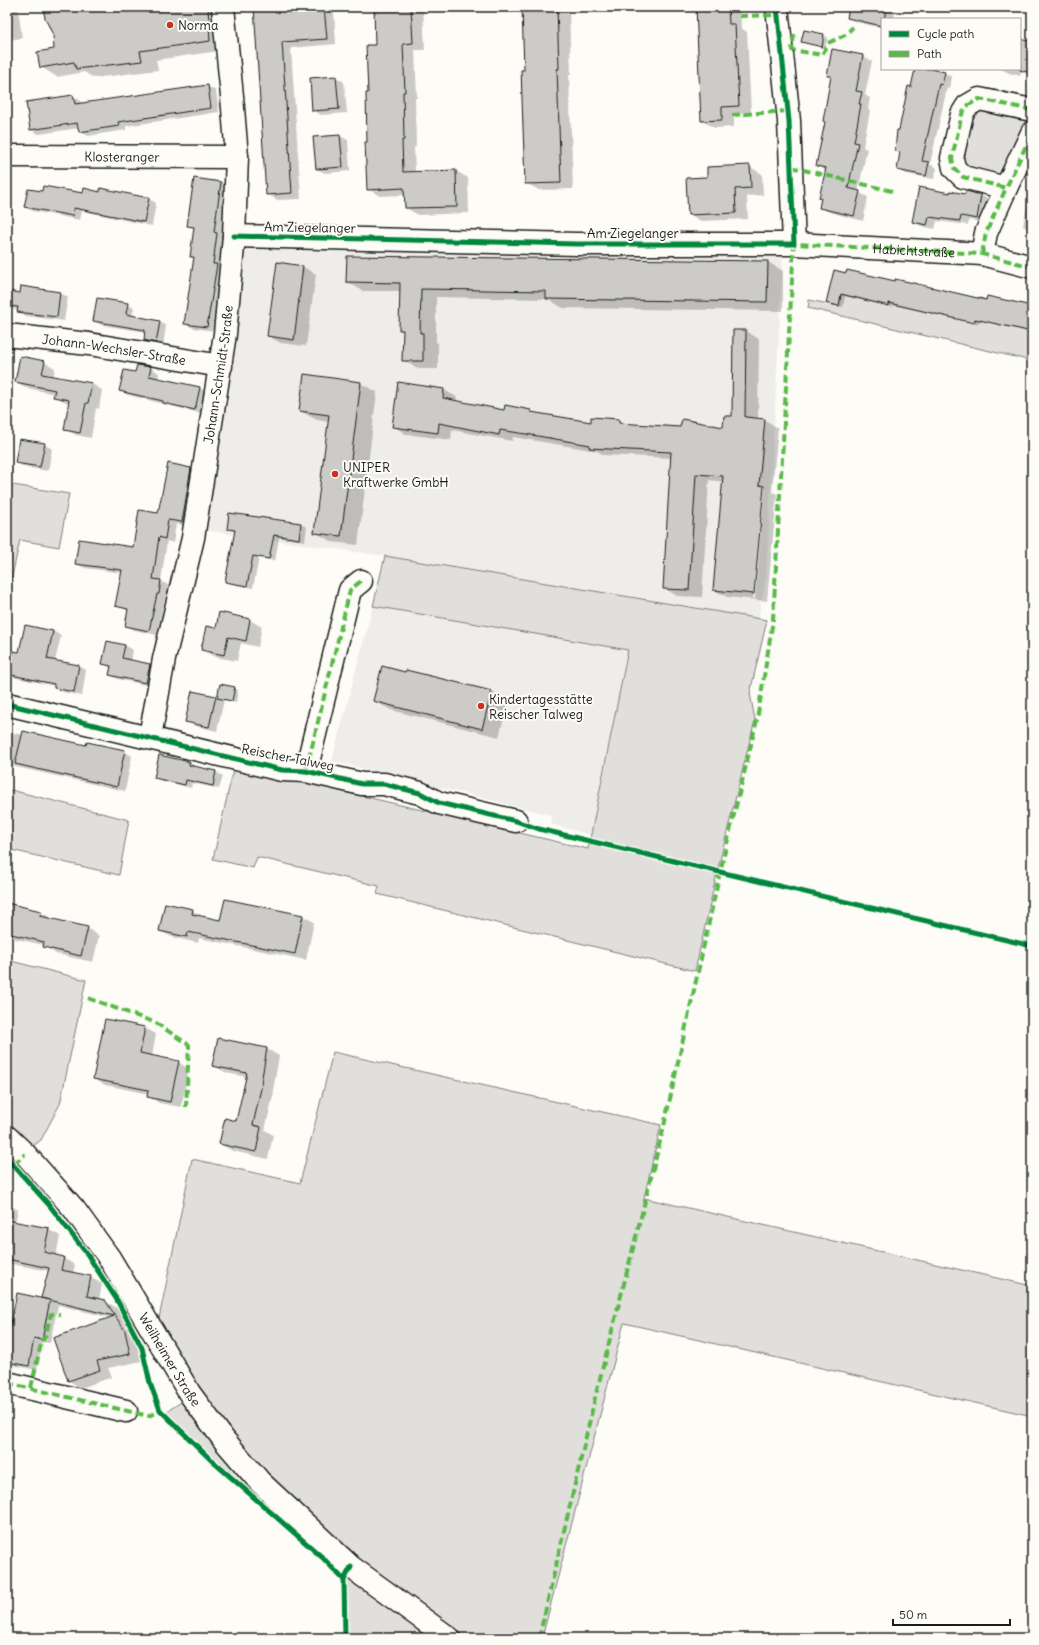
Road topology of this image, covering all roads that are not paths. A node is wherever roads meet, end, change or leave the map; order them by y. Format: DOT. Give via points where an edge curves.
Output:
graph roads {
  1 [pos="223,7"];
  2 [pos="777,7"];
  3 [pos="1032,110"];
  4 [pos="1032,133"];
  5 [pos="7,156"];
  6 [pos="237,157"];
  7 [pos="1006,188"];
  8 [pos="234,236"];
  9 [pos="794,244"];
  10 [pos="982,254"];
  11 [pos="1032,267"];
  12 [pos="7,335"];
  13 [pos="221,366"];
  14 [pos="361,581"];
  15 [pos="7,704"];
  16 [pos="150,737"];
  17 [pos="306,771"];
  18 [pos="516,821"];
  19 [pos="7,1137"];
  20 [pos="7,1383"];
  21 [pos="126,1411"];
  22 [pos="449,1638"];
  1 -- 6 [label="street, Johann-Schmidt-Straße"];
  2 -- 9 [label="street" via="789,121"];
  3 -- 7 [label="street" via="979,99 967,106 962,114 952,158 954,168 962,177"];
  4 -- 7 [label="street"];
  5 -- 6 [label="street, Klosteranger"];
  6 -- 8 [label="street, Johann-Schmidt-Straße"];
  7 -- 10 [label="street" via="986,233"];
  8 -- 9 [label="street, Am Ziegelanger" via="577,244"];
  8 -- 13 [label="street, Johann-Schmidt-Straße"];
  9 -- 10 [label="street, Habichtstraße"];
  10 -- 11 [label="street, Habichtstraße"];
  12 -- 13 [label="street, Johann-Wechsler-Straße" via="89,344"];
  13 -- 16 [label="street, Johann-Schmidt-Straße" via="193,538 164,659"];
  14 -- 17 [label="street" via="350,590"];
  15 -- 16 [label="street, Reischer Talweg"];
  16 -- 17 [label="street, Reischer Talweg" via="282,770"];
  17 -- 18 [label="street, Reischer Talweg" via="362,784 384,784 420,793 439,803"];
  19 -- 22 [label="street, Weilheimer Straße" via="74,1209 110,1260 190,1394 224,1440 260,1482 351,1567"];
  20 -- 21 [label="street"];
}
